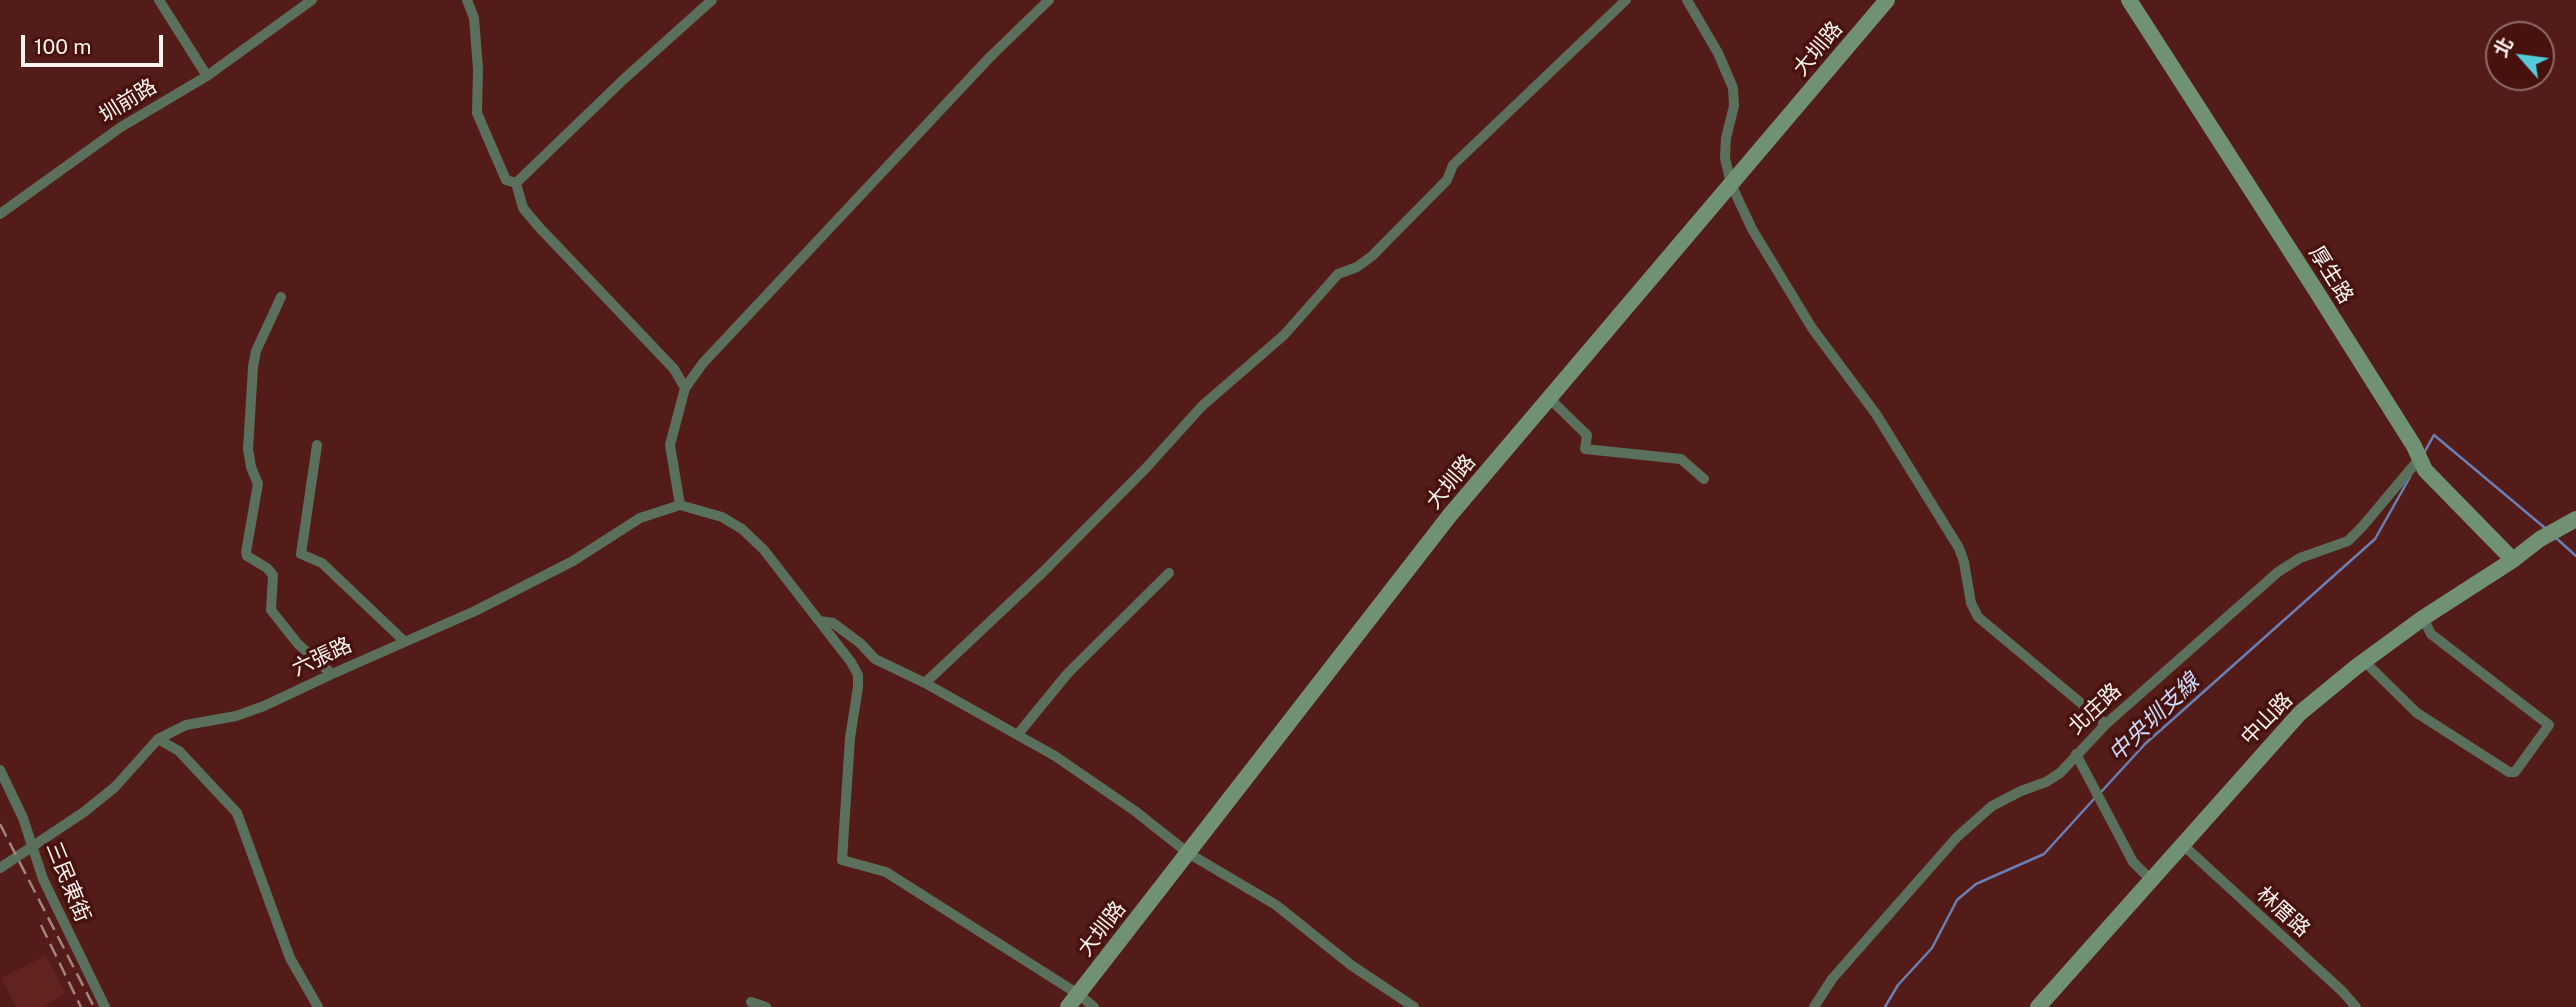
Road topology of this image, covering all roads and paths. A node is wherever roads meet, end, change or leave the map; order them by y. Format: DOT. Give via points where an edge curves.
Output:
graph roads {
  1 [pos="159,0"];
  2 [pos="312,0"];
  3 [pos="467,0"];
  4 [pos="712,0"];
  5 [pos="1049,0"];
  6 [pos="1626,0"];
  7 [pos="1687,0"];
  8 [pos="1887,0"];
  9 [pos="2129,0"];
  10 [pos="207,76"];
  11 [pos="516,183"];
  12 [pos="1731,184"];
  13 [pos="0,214"];
  14 [pos="281,297"];
  15 [pos="685,387"];
  16 [pos="1549,398"];
  17 [pos="317,444"];
  18 [pos="2420,458"];
  19 [pos="1704,479"];
  20 [pos="680,505"];
  21 [pos="2576,519"];
  22 [pos="2513,560"];
  23 [pos="1169,573"];
  24 [pos="2424,618"];
  25 [pos="819,621"];
  26 [pos="404,641"];
  27 [pos="2365,662"];
  28 [pos="332,674"];
  29 [pos="925,683"];
  30 [pos="2106,724"];
  31 [pos="1018,734"];
  32 [pos="158,739"];
  33 [pos="2076,754"];
  34 [pos="0,770"];
  35 [pos="2183,845"];
  36 [pos="32,847"];
  37 [pos="1188,853"];
  38 [pos="0,868"];
  39 [pos="2152,881"];
  40 [pos="1073,1000"];
  41 [pos="751,1002"];
  42 [pos="105,1007"];
  43 [pos="318,1007"];
  44 [pos="766,1007"];
  45 [pos="1094,1007"];
  46 [pos="1414,1007"];
  47 [pos="1814,1007"];
  48 [pos="2038,1007"];
  49 [pos="2356,1007"];
  1 -- 10 [label="street"];
  2 -- 10 [label="street, 圳前路"];
  3 -- 11 [label="street" via="474,18 477,113 506,180"];
  4 -- 11 [label="street"];
  5 -- 15 [label="street" via="980,68"];
  6 -- 29 [label="street" via="1453,165 1447,180 1372,256 1338,274 1284,335 1202,407 1044,572"];
  7 -- 12 [label="street" via="1733,88 1725,151"];
  8 -- 12 [label="street, 大圳路"];
  9 -- 18 [label="street, 厚生路"];
  10 -- 13 [label="street, 圳前路" via="121,127"];
  11 -- 15 [label="street" via="523,208 674,369"];
  12 -- 16 [label="street, 大圳路"];
  12 -- 30 [label="street" via="1752,229 1812,328 1876,414 1959,548 1978,617"];
  14 -- 28 [label="street" via="253,367 248,449 258,484 246,552 273,575 271,610 298,644"];
  15 -- 20 [label="street" via="670,445"];
  16 -- 19 [label="street" via="1587,435 1586,449 1681,459"];
  16 -- 37 [label="street, 大圳路" via="1450,515"];
  17 -- 26 [label="street" via="301,554 321,563"];
  18 -- 22 [label="street, 厚生路" via="2425,470"];
  18 -- 30 [label="street, 北庄路" via="2348,541 2300,558 2278,572"];
  20 -- 25 [label="street" via="722,517 742,529"];
  20 -- 26 [label="street, 六張路" via="640,518 573,561"];
  21 -- 22 [label="street, 中山路"];
  22 -- 24 [label="street, 中山路"];
  23 -- 31 [label="street" via="1068,673"];
  24 -- 27 [label="street, 中山路"];
  24 -- 27 [label="street" via="2431,634 2549,725 2515,772 2417,713"];
  25 -- 29 [label="street" via="834,623 875,659"];
  25 -- 40 [label="street" via="858,675 842,860 886,872"];
  26 -- 28 [label="street, 六張路"];
  27 -- 35 [label="street, 中山路" via="2275,738"];
  28 -- 32 [label="street, 六張路" via="264,706 186,725"];
  29 -- 31 [label="street"];
  30 -- 33 [label="street, 北庄路"];
  31 -- 37 [label="street" via="1113,796"];
  32 -- 36 [label="street, 六張路" via="114,788"];
  32 -- 43 [label="street" via="179,751 237,813 290,958"];
  33 -- 39 [label="street" via="2133,862"];
  33 -- 47 [label="street, 北庄路" via="2060,773 1992,806 1957,837 1832,979"];
  34 -- 36 [label="street, 三民東街"];
  35 -- 39 [label="street, 中山路"];
  35 -- 49 [label="street, 林厝路"];
  36 -- 38 [label="street, 六張路"];
  36 -- 42 [label="street, 三民東街"];
  37 -- 40 [label="street, 大圳路"];
  37 -- 46 [label="street" via="1276,905 1351,965"];
  39 -- 48 [label="street, 中山路"];
  40 -- 45 [label="street"];
  41 -- 44 [label="street"];
}
